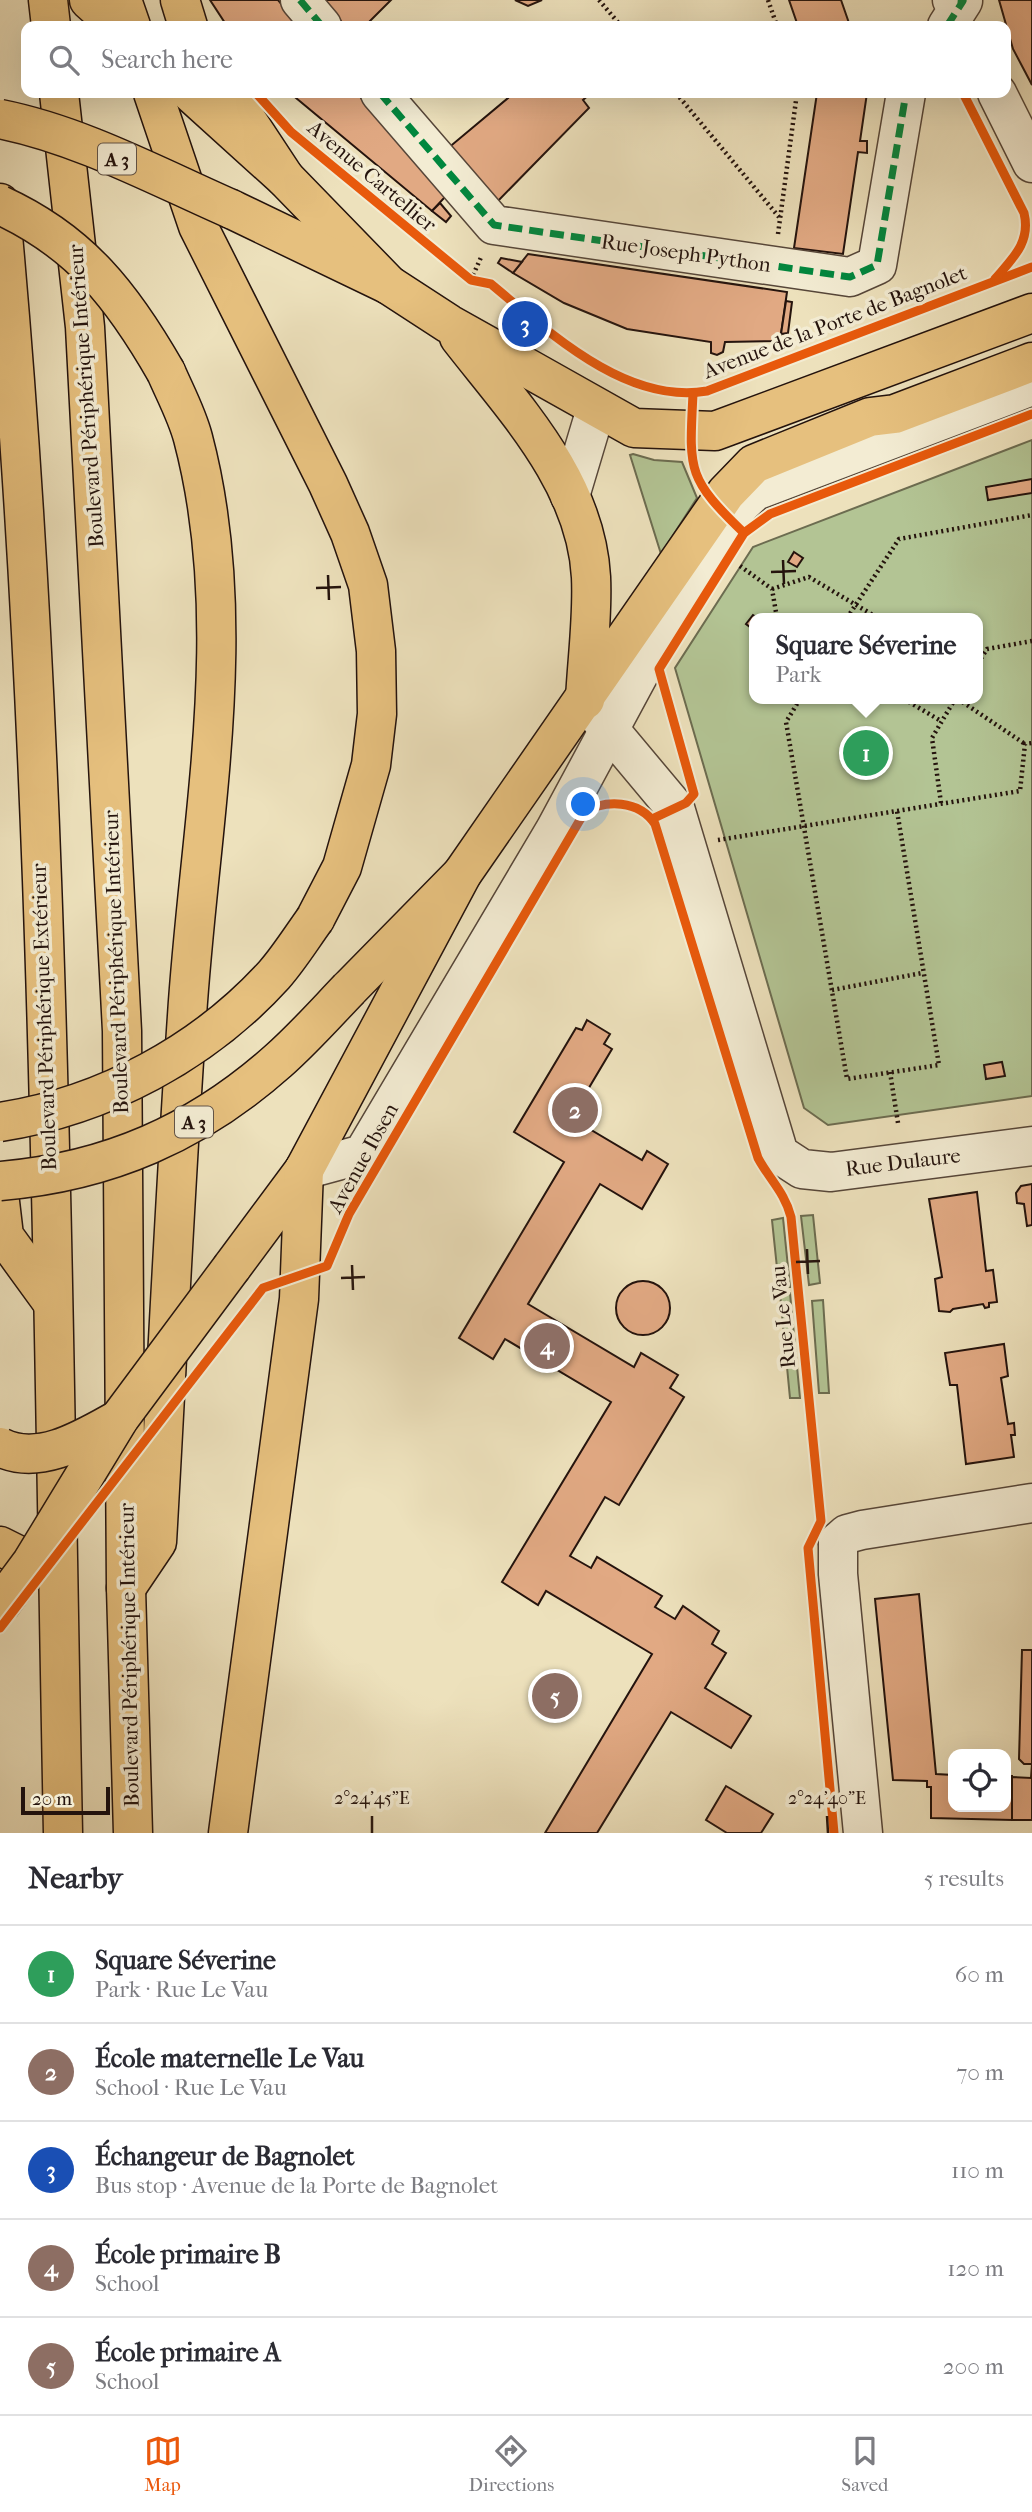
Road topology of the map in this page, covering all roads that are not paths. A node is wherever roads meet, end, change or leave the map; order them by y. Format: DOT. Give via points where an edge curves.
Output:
graph roads {
  1 [pos="48,0"];
  2 [pos="89,0"];
  3 [pos="122,0"];
  4 [pos="180,0"];
  5 [pos="300,0"];
  6 [pos="952,0"];
  7 [pos="963,0"];
  8 [pos="50,21"];
  9 [pos="112,21"];
  10 [pos="129,21"];
  11 [pos="186,21"];
  12 [pos="318,21"];
  13 [pos="950,21"];
  14 [pos="969,21"];
  15 [pos="60,98"];
  16 [pos="155,98"];
  17 [pos="197,98"];
  18 [pos="232,98"];
  19 [pos="384,98"];
  20 [pos="905,98"];
  21 [pos="1000,98"];
  22 [pos="0,119"];
  23 [pos="1032,163"];
  24 [pos="285,178"];
  25 [pos="0,204"];
  26 [pos="389,285"];
  27 [pos="1032,313"];
  28 [pos="449,324"];
  29 [pos="1032,341"];
  30 [pos="1032,362"];
  31 [pos="1032,386"];
  32 [pos="596,409"];
  33 [pos="870,417"];
  34 [pos="754,464"];
  35 [pos="810,468"];
  36 [pos="570,496"];
  37 [pos="596,714"];
  38 [pos="462,874"];
  39 [pos="0,1122"];
  40 [pos="1032,1146"];
  41 [pos="304,1170"];
  42 [pos="0,1181"];
  43 [pos="0,1202"];
  44 [pos="52,1302"];
  45 [pos="119,1419"];
  46 [pos="0,1447"];
  47 [pos="1032,1503"];
  48 [pos="16,1554"];
  49 [pos="126,1588"];
  50 [pos="0,1605"];
  51 [pos="63,1833"];
  52 [pos="133,1833"];
  53 [pos="228,1833"];
  54 [pos="863,1833"];
  1 -- 8 [label="main road"];
  2 -- 9 [label="main road"];
  3 -- 10 [label="main road"];
  4 -- 11 [label="main road"];
  5 -- 12 [label="street"];
  6 -- 7 [label="street"];
  7 -- 13 [label="street"];
  7 -- 14 [label="street"];
  15 -- 49 [label="main road, Boulevard Périphérique Intérieur" via="85,327 122,1031"];
  16 -- 39 [label="main road, bridge" via="198,226 323,473 368,585 376,651 377,714 371,765 342,867 315,919 273,975 171,1060 127,1084 75,1105"];
  17 -- 24 [label="main road"];
  18 -- 24 [label="main road"];
  19 -- 20 [label="street, Rue Joseph Python" via="494,225 850,277 877,265"];
  21 -- 23 [label="street"];
  22 -- 26 [label="main road, A 3, bridge" via="113,157"];
  24 -- 26 [label="main road"];
  25 -- 44 [label="main road, Boulevard Périphérique Extérieur" via="33,654"];
  25 -- 49 [label="main road, bridge" via="57,239 96,271 132,313 166,372 192,435 206,500 214,577 212,777 187,1014 157,1542"];
  26 -- 28 [label="main road"];
  27 -- 32 [label="main road" via="715,431 634,428"];
  28 -- 32 [label="main road"];
  28 -- 36 [label="main road" via="532,430"];
  29 -- 33 [label="main road" via="895,393"];
  30 -- 33 [label="main road" via="895,414"];
  31 -- 35 [label="street"];
  32 -- 36 [label="street"];
  33 -- 34 [label="main road"];
  34 -- 35 [label="street"];
  34 -- 37 [label="main road" via="726,493"];
  35 -- 37 [label="street" via="755,491 739,506 673,611"];
  36 -- 37 [label="main road" via="591,576"];
  37 -- 38 [label="main road"];
  37 -- 40 [label="street, Rue Dulaure" via="675,808 779,1154 802,1169 831,1172"];
  37 -- 41 [label="street" via="555,830 363,1154"];
  38 -- 41 [label="main road"];
  38 -- 42 [label="main road, A 3, bridge" via="278,1061 213,1111 160,1142 94,1166 49,1177"];
  41 -- 45 [label="main road, bridge"];
  41 -- 53 [label="main road" via="299,1299"];
  43 -- 44 [label="main road" via="4,1236"];
  44 -- 51 [label="main road, Boulevard Périphérique Extérieur"];
  45 -- 46 [label="main road, bridge" via="78,1442 42,1453 10,1452"];
  45 -- 48 [label="main road, bridge"];
  47 -- 54 [label="street" via="847,1534 830,1532"];
  48 -- 50 [label="main road, bridge"];
  49 -- 52 [label="main road, Boulevard Périphérique Intérieur"];
}
